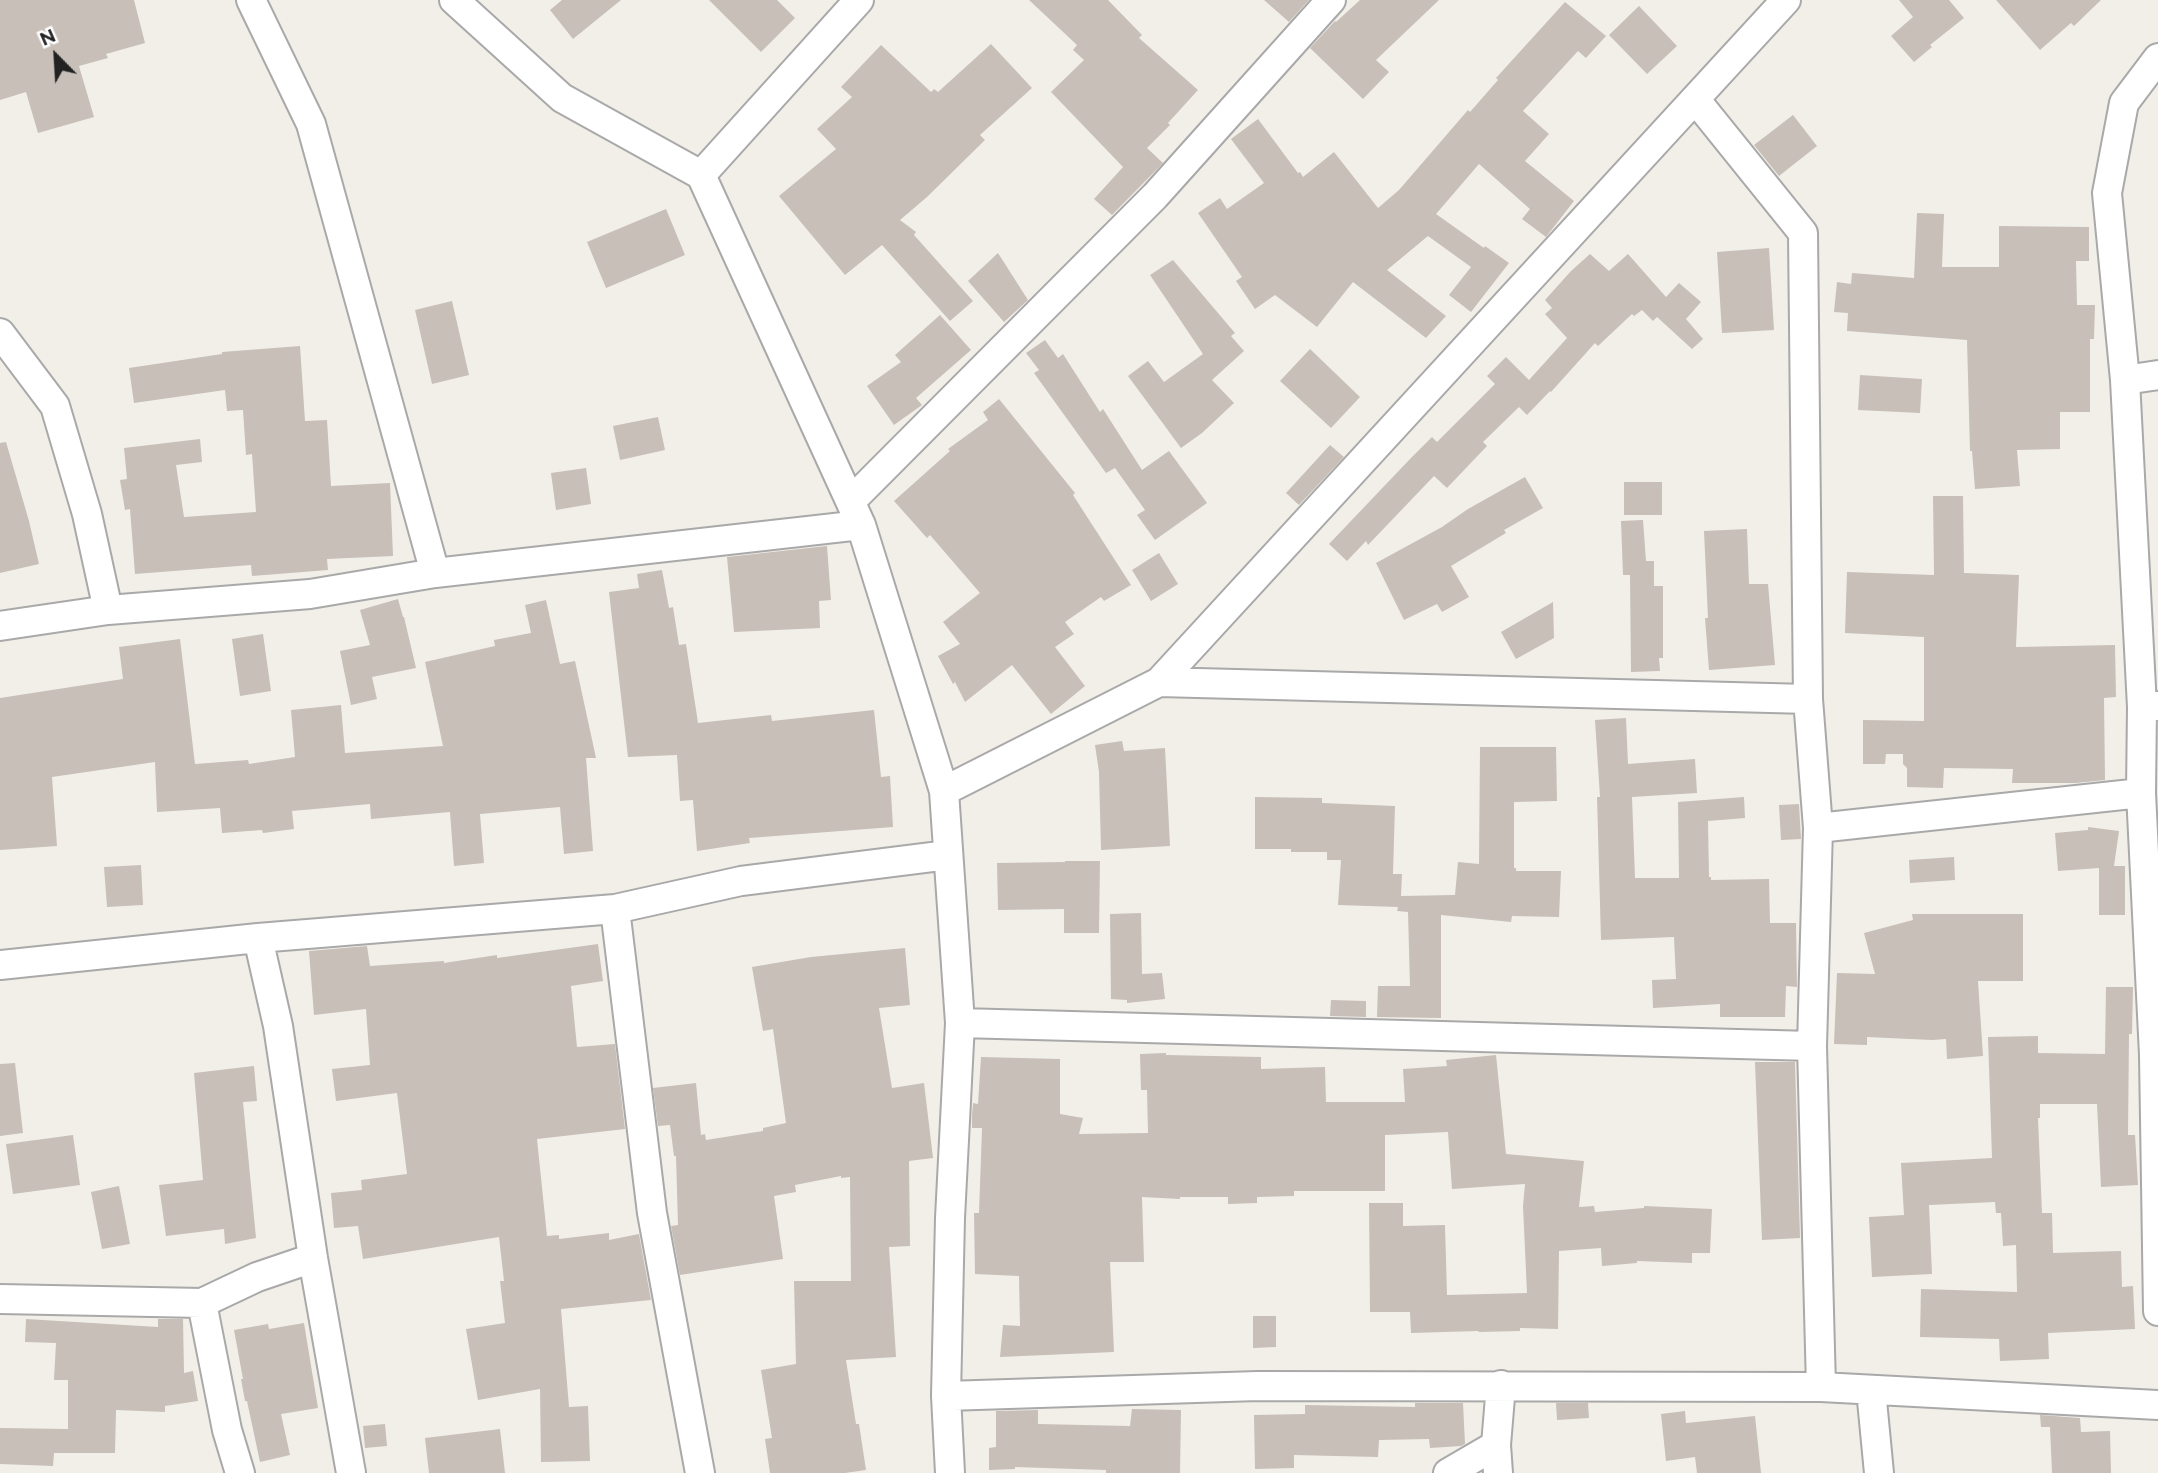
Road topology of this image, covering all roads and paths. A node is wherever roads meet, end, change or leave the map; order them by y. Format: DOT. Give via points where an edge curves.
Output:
graph roads {
  1 [pos="251,0"];
  2 [pos="454,0"];
  3 [pos="859,0"];
  4 [pos="1331,0"];
  5 [pos="1786,0"];
  6 [pos="2158,58"];
  7 [pos="1695,99"];
  8 [pos="701,175"];
  9 [pos="0,333"];
  10 [pos="2158,375"];
  11 [pos="2125,380"];
  12 [pos="856,513"];
  13 [pos="435,573"];
  14 [pos="108,610"];
  15 [pos="0,626"];
  16 [pos="1159,682"];
  17 [pos="1808,699"];
  18 [pos="2150,707"];
  19 [pos="944,791"];
  20 [pos="2141,793"];
  21 [pos="1818,828"];
  22 [pos="948,855"];
  23 [pos="615,909"];
  24 [pos="258,938"];
  25 [pos="0,965"];
  26 [pos="960,1023"];
  27 [pos="1812,1046"];
  28 [pos="2156,1055"];
  29 [pos="313,1258"];
  30 [pos="0,1299"];
  31 [pos="202,1303"];
  32 [pos="2158,1311"];
  33 [pos="1502,1385"];
  34 [pos="1821,1387"];
  35 [pos="1871,1390"];
  36 [pos="946,1396"];
  37 [pos="2158,1405"];
  38 [pos="1497,1459"];
  39 [pos="240,1473"];
  40 [pos="351,1473"];
  41 [pos="700,1473"];
  42 [pos="950,1473"];
  43 [pos="1448,1473"];
  44 [pos="1879,1473"];
  1 -- 13 [label="street" via="311,124"];
  2 -- 8 [label="street" via="562,98"];
  3 -- 8 [label="street"];
  4 -- 12 [label="street" via="1155,196"];
  5 -- 7 [label="street"];
  6 -- 11 [label="street" via="2124,103 2108,193"];
  7 -- 16 [label="street"];
  7 -- 17 [label="street" via="1803,233"];
  8 -- 12 [label="street"];
  9 -- 14 [label="street" via="55,406 87,514"];
  10 -- 11 [label="street"];
  11 -- 18 [label="street"];
  12 -- 13 [label="street"];
  12 -- 19 [label="street"];
  13 -- 14 [label="street" via="310,594"];
  14 -- 15 [label="street"];
  16 -- 17 [label="street"];
  16 -- 19 [label="street"];
  17 -- 21 [label="street"];
  18 -- 20 [label="street"];
  19 -- 22 [label="street"];
  20 -- 21 [label="street"];
  20 -- 28 [label="street"];
  21 -- 27 [label="street"];
  22 -- 23 [label="street" via="741,881"];
  22 -- 26 [label="street"];
  23 -- 24 [label="street"];
  23 -- 41 [label="street" via="652,1213"];
  24 -- 25 [label="street"];
  24 -- 29 [label="street" via="278,1026"];
  26 -- 27 [label="street"];
  26 -- 36 [label="street"];
  27 -- 34 [label="street"];
  28 -- 32 [label="street"];
  29 -- 31 [label="street"];
  29 -- 40 [label="street"];
  30 -- 31 [label="street"];
  31 -- 39 [label="street"];
  33 -- 34 [label="street"];
  33 -- 36 [label="street"];
  33 -- 38 [label="street"];
  34 -- 35 [label="street"];
  35 -- 37 [label="street"];
  35 -- 44 [label="street"];
  36 -- 42 [label="street"];
  38 -- 43 [label="street"];
}
